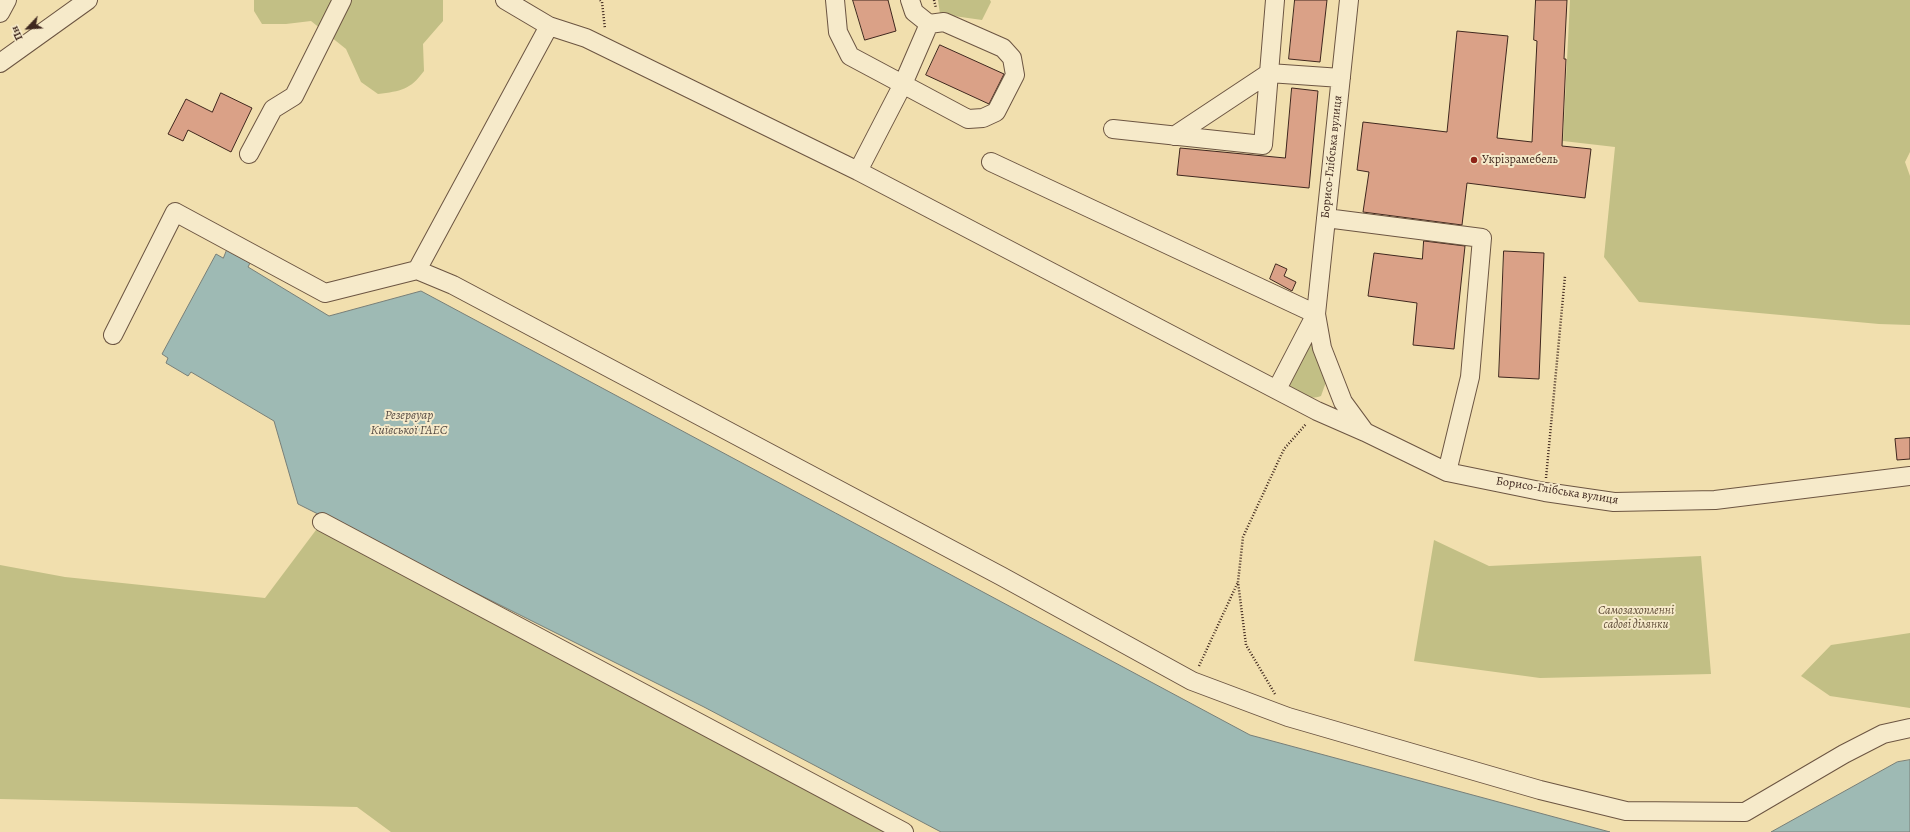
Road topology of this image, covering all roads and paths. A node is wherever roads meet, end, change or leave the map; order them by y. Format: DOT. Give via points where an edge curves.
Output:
graph roads {
  1 [pos="7,0"];
  2 [pos="88,0"];
  3 [pos="342,0"];
  4 [pos="506,0"];
  5 [pos="600,0"];
  6 [pos="835,0"];
  7 [pos="910,0"];
  8 [pos="1275,0"];
  9 [pos="1349,0"];
  10 [pos="0,14"];
  11 [pos="929,24"];
  12 [pos="549,26"];
  13 [pos="607,48"];
  14 [pos="0,63"];
  15 [pos="1269,73"];
  16 [pos="1341,78"];
  17 [pos="903,84"];
  18 [pos="1113,129"];
  19 [pos="1174,136"];
  20 [pos="249,154"];
  21 [pos="991,162"];
  22 [pos="858,171"];
  23 [pos="1326,218"];
  24 [pos="417,270"];
  25 [pos="1565,276"];
  26 [pos="1316,314"];
  27 [pos="113,335"];
  28 [pos="1277,389"];
  29 [pos="1317,411"];
  30 [pos="1365,432"];
  31 [pos="1447,472"];
  32 [pos="1910,476"];
  33 [pos="1545,492"];
  34 [pos="322,522"];
  35 [pos="1238,582"];
  36 [pos="1192,681"];
  37 [pos="1288,716"];
  38 [pos="1910,728"];
  39 [pos="904,832"];
  1 -- 10 [label="street"];
  2 -- 14 [label="street"];
  3 -- 20 [label="street" via="294,96 273,109"];
  4 -- 12 [label="street"];
  5 -- 13 [label="path"];
  6 -- 17 [label="street" via="838,32 850,56"];
  7 -- 11 [label="street" via="914,12"];
  8 -- 15 [label="street"];
  9 -- 16 [label="street, Борисо-Глібська вулиця"];
  11 -- 17 [label="street"];
  11 -- 17 [label="street" via="944,22 1003,48 1012,58 1015,75 996,112 983,118 968,119"];
  12 -- 13 [label="street"];
  12 -- 24 [label="street"];
  13 -- 22 [label="street"];
  15 -- 16 [label="street"];
  15 -- 19 [label="street"];
  15 -- 19 [label="street" via="1263,145"];
  16 -- 23 [label="street, Борисо-Глібська вулиця"];
  17 -- 22 [label="street"];
  18 -- 19 [label="street"];
  21 -- 26 [label="street"];
  22 -- 28 [label="street"];
  23 -- 26 [label="street, Борисо-Глібська вулиця"];
  23 -- 31 [label="street" via="1482,238 1470,376"];
  24 -- 27 [label="street" via="325,293 174,212"];
  24 -- 36 [label="street" via="453,285 896,520"];
  25 -- 33 [label="path"];
  26 -- 28 [label="street, Борисо-Глібська вулиця"];
  26 -- 30 [label="street, Борисо-Глібська вулиця" via="1322,348 1343,402"];
  28 -- 29 [label="street"];
  29 -- 30 [label="street"];
  29 -- 35 [label="path" via="1284,449 1243,537"];
  30 -- 31 [label="street, Борисо-Глібська вулиця"];
  31 -- 33 [label="street, Борисо-Глібська вулиця"];
  32 -- 33 [label="street, Борисо-Глібська вулиця" via="1714,500 1614,502"];
  34 -- 39 [label="street"];
  35 -- 36 [label="path"];
  35 -- 37 [label="path" via="1246,645"];
  36 -- 37 [label="street"];
  37 -- 38 [label="street" via="1540,790 1626,811 1745,812 1883,734"];
}
